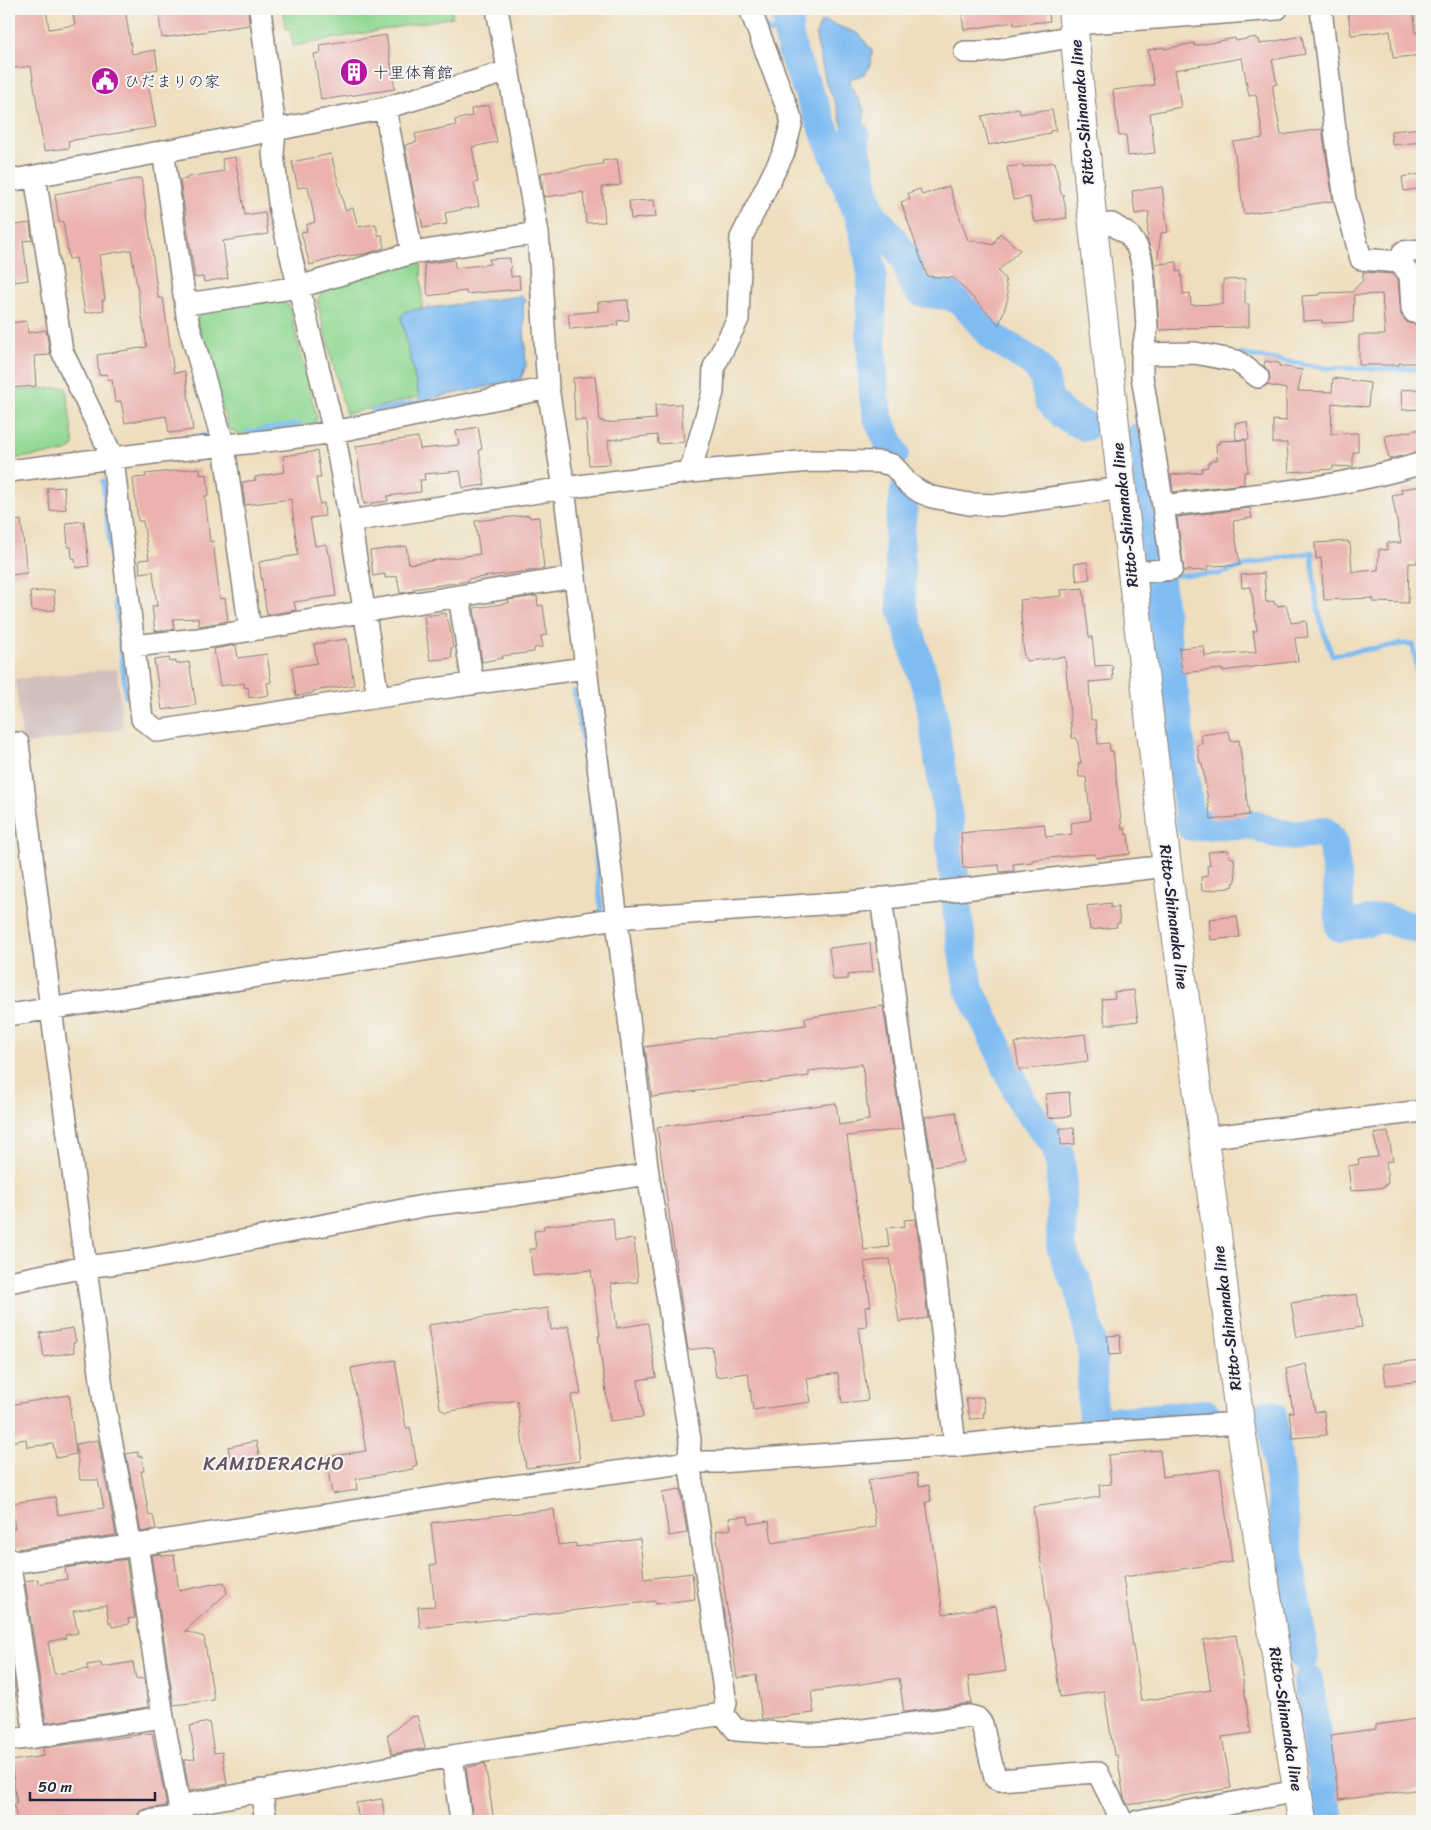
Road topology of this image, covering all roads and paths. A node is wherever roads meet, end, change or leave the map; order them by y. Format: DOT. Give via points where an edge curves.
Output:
graph roads {
  1 [pos="260,9"];
  2 [pos="496,9"];
  3 [pos="750,9"];
  4 [pos="1271,9"];
  5 [pos="1321,9"];
  6 [pos="1168,13"];
  7 [pos="1073,23"];
  8 [pos="964,52"];
  9 [pos="509,71"];
  10 [pos="385,108"];
  11 [pos="275,130"];
  12 [pos="163,151"];
  13 [pos="35,176"];
  14 [pos="9,181"];
  15 [pos="1092,226"];
  16 [pos="538,233"];
  17 [pos="412,253"];
  18 [pos="298,287"];
  19 [pos="187,304"];
  20 [pos="1422,312"];
  21 [pos="1142,354"];
  22 [pos="1258,377"];
  23 [pos="548,388"];
  24 [pos="334,432"];
  25 [pos="224,446"];
  26 [pos="113,458"];
  27 [pos="1422,463"];
  28 [pos="9,472"];
  29 [pos="690,472"];
  30 [pos="564,488"];
  31 [pos="1122,488"];
  32 [pos="1162,506"];
  33 [pos="350,521"];
  34 [pos="1132,573"];
  35 [pos="574,577"];
  36 [pos="459,596"];
  37 [pos="364,611"];
  38 [pos="250,630"];
  39 [pos="133,646"];
  40 [pos="585,668"];
  41 [pos="473,684"];
  42 [pos="378,697"];
  43 [pos="18,744"];
  44 [pos="1168,866"];
  45 [pos="881,898"];
  46 [pos="616,918"];
  47 [pos="51,1009"];
  48 [pos="9,1015"];
  49 [pos="1422,1110"];
  50 [pos="1203,1138"];
  51 [pos="648,1174"];
  52 [pos="85,1268"];
  53 [pos="9,1282"];
  54 [pos="1240,1423"];
  55 [pos="955,1446"];
  56 [pos="689,1462"];
  57 [pos="134,1545"];
  58 [pos="9,1559"];
  59 [pos="9,1563"];
  60 [pos="723,1714"];
  61 [pos="163,1718"];
  62 [pos="35,1737"];
  63 [pos="9,1740"];
  64 [pos="452,1756"];
  65 [pos="261,1790"];
  66 [pos="1297,1791"];
  67 [pos="181,1815"];
  68 [pos="148,1821"];
  69 [pos="266,1821"];
  70 [pos="461,1821"];
  71 [pos="1122,1821"];
  72 [pos="1138,1821"];
  73 [pos="1302,1821"];
  1 -- 11 [label="street"];
  2 -- 9 [label="street"];
  3 -- 29 [label="street" via="792,121 784,152 741,238 738,319 714,367 713,392"];
  4 -- 6 [label="street"];
  5 -- 20 [label="street" via="1345,199 1361,259 1400,262 1410,275 1412,309"];
  6 -- 7 [label="street"];
  7 -- 8 [label="street" via="983,52"];
  7 -- 15 [label="main road, Ritto-Shinanaka line"];
  9 -- 10 [label="street"];
  9 -- 16 [label="street"];
  10 -- 11 [label="street"];
  10 -- 17 [label="street"];
  11 -- 12 [label="street"];
  11 -- 18 [label="street" via="273,153 280,211"];
  12 -- 13 [label="street"];
  12 -- 19 [label="street"];
  13 -- 14 [label="street"];
  13 -- 26 [label="street" via="62,351"];
  15 -- 21 [label="street" via="1112,224 1129,235 1137,247 1144,280 1147,327"];
  15 -- 31 [label="main road, Ritto-Shinanaka line"];
  16 -- 17 [label="street"];
  16 -- 23 [label="street"];
  17 -- 18 [label="street"];
  18 -- 19 [label="street"];
  18 -- 24 [label="street"];
  19 -- 25 [label="street" via="188,322"];
  21 -- 22 [label="street" via="1195,353 1237,361"];
  21 -- 32 [label="street" via="1142,376"];
  23 -- 24 [label="street"];
  23 -- 30 [label="street"];
  24 -- 25 [label="street"];
  24 -- 33 [label="street"];
  25 -- 26 [label="street"];
  25 -- 38 [label="street"];
  26 -- 28 [label="street"];
  26 -- 39 [label="street"];
  27 -- 32 [label="street" via="1388,474 1334,484"];
  29 -- 30 [label="street"];
  29 -- 31 [label="street" via="811,461 880,462 892,465 907,483 932,497 999,505"];
  30 -- 33 [label="street"];
  30 -- 35 [label="street"];
  31 -- 34 [label="main road, Ritto-Shinanaka line"];
  32 -- 34 [label="street" via="1172,569"];
  33 -- 37 [label="street"];
  34 -- 44 [label="main road, Ritto-Shinanaka line"];
  35 -- 36 [label="street"];
  35 -- 40 [label="street"];
  36 -- 37 [label="street"];
  36 -- 41 [label="street"];
  37 -- 38 [label="street"];
  37 -- 42 [label="street"];
  38 -- 39 [label="street"];
  39 -- 42 [label="street" via="142,719 158,730"];
  40 -- 41 [label="street"];
  40 -- 46 [label="street"];
  41 -- 42 [label="street"];
  43 -- 47 [label="street"];
  44 -- 45 [label="street"];
  44 -- 50 [label="main road, Ritto-Shinanaka line"];
  45 -- 46 [label="street"];
  45 -- 55 [label="street" via="932,1243"];
  46 -- 47 [label="street"];
  46 -- 51 [label="street"];
  47 -- 48 [label="street"];
  47 -- 52 [label="street"];
  49 -- 50 [label="street"];
  50 -- 54 [label="main road, Ritto-Shinanaka line"];
  51 -- 52 [label="street" via="428,1205 148,1259"];
  51 -- 56 [label="street" via="690,1440"];
  52 -- 53 [label="street"];
  52 -- 57 [label="street" via="104,1402"];
  54 -- 55 [label="street" via="1045,1436"];
  54 -- 66 [label="main road, Ritto-Shinanaka line"];
  55 -- 56 [label="street"];
  56 -- 57 [label="street" via="490,1488"];
  56 -- 60 [label="street" via="726,1703"];
  57 -- 59 [label="street"];
  57 -- 61 [label="street"];
  58 -- 59 [label="street"];
  59 -- 62 [label="street"];
  60 -- 64 [label="street"];
  60 -- 71 [label="street" via="736,1730 810,1735 969,1716 977,1718 982,1724 995,1778 1098,1773"];
  61 -- 62 [label="street"];
  61 -- 67 [label="street"];
  62 -- 63 [label="street"];
  64 -- 65 [label="street"];
  64 -- 70 [label="street"];
  65 -- 67 [label="street"];
  65 -- 69 [label="street"];
  66 -- 72 [label="street"];
  66 -- 73 [label="main road, Ritto-Shinanaka line"];
  67 -- 68 [label="street"];
}
